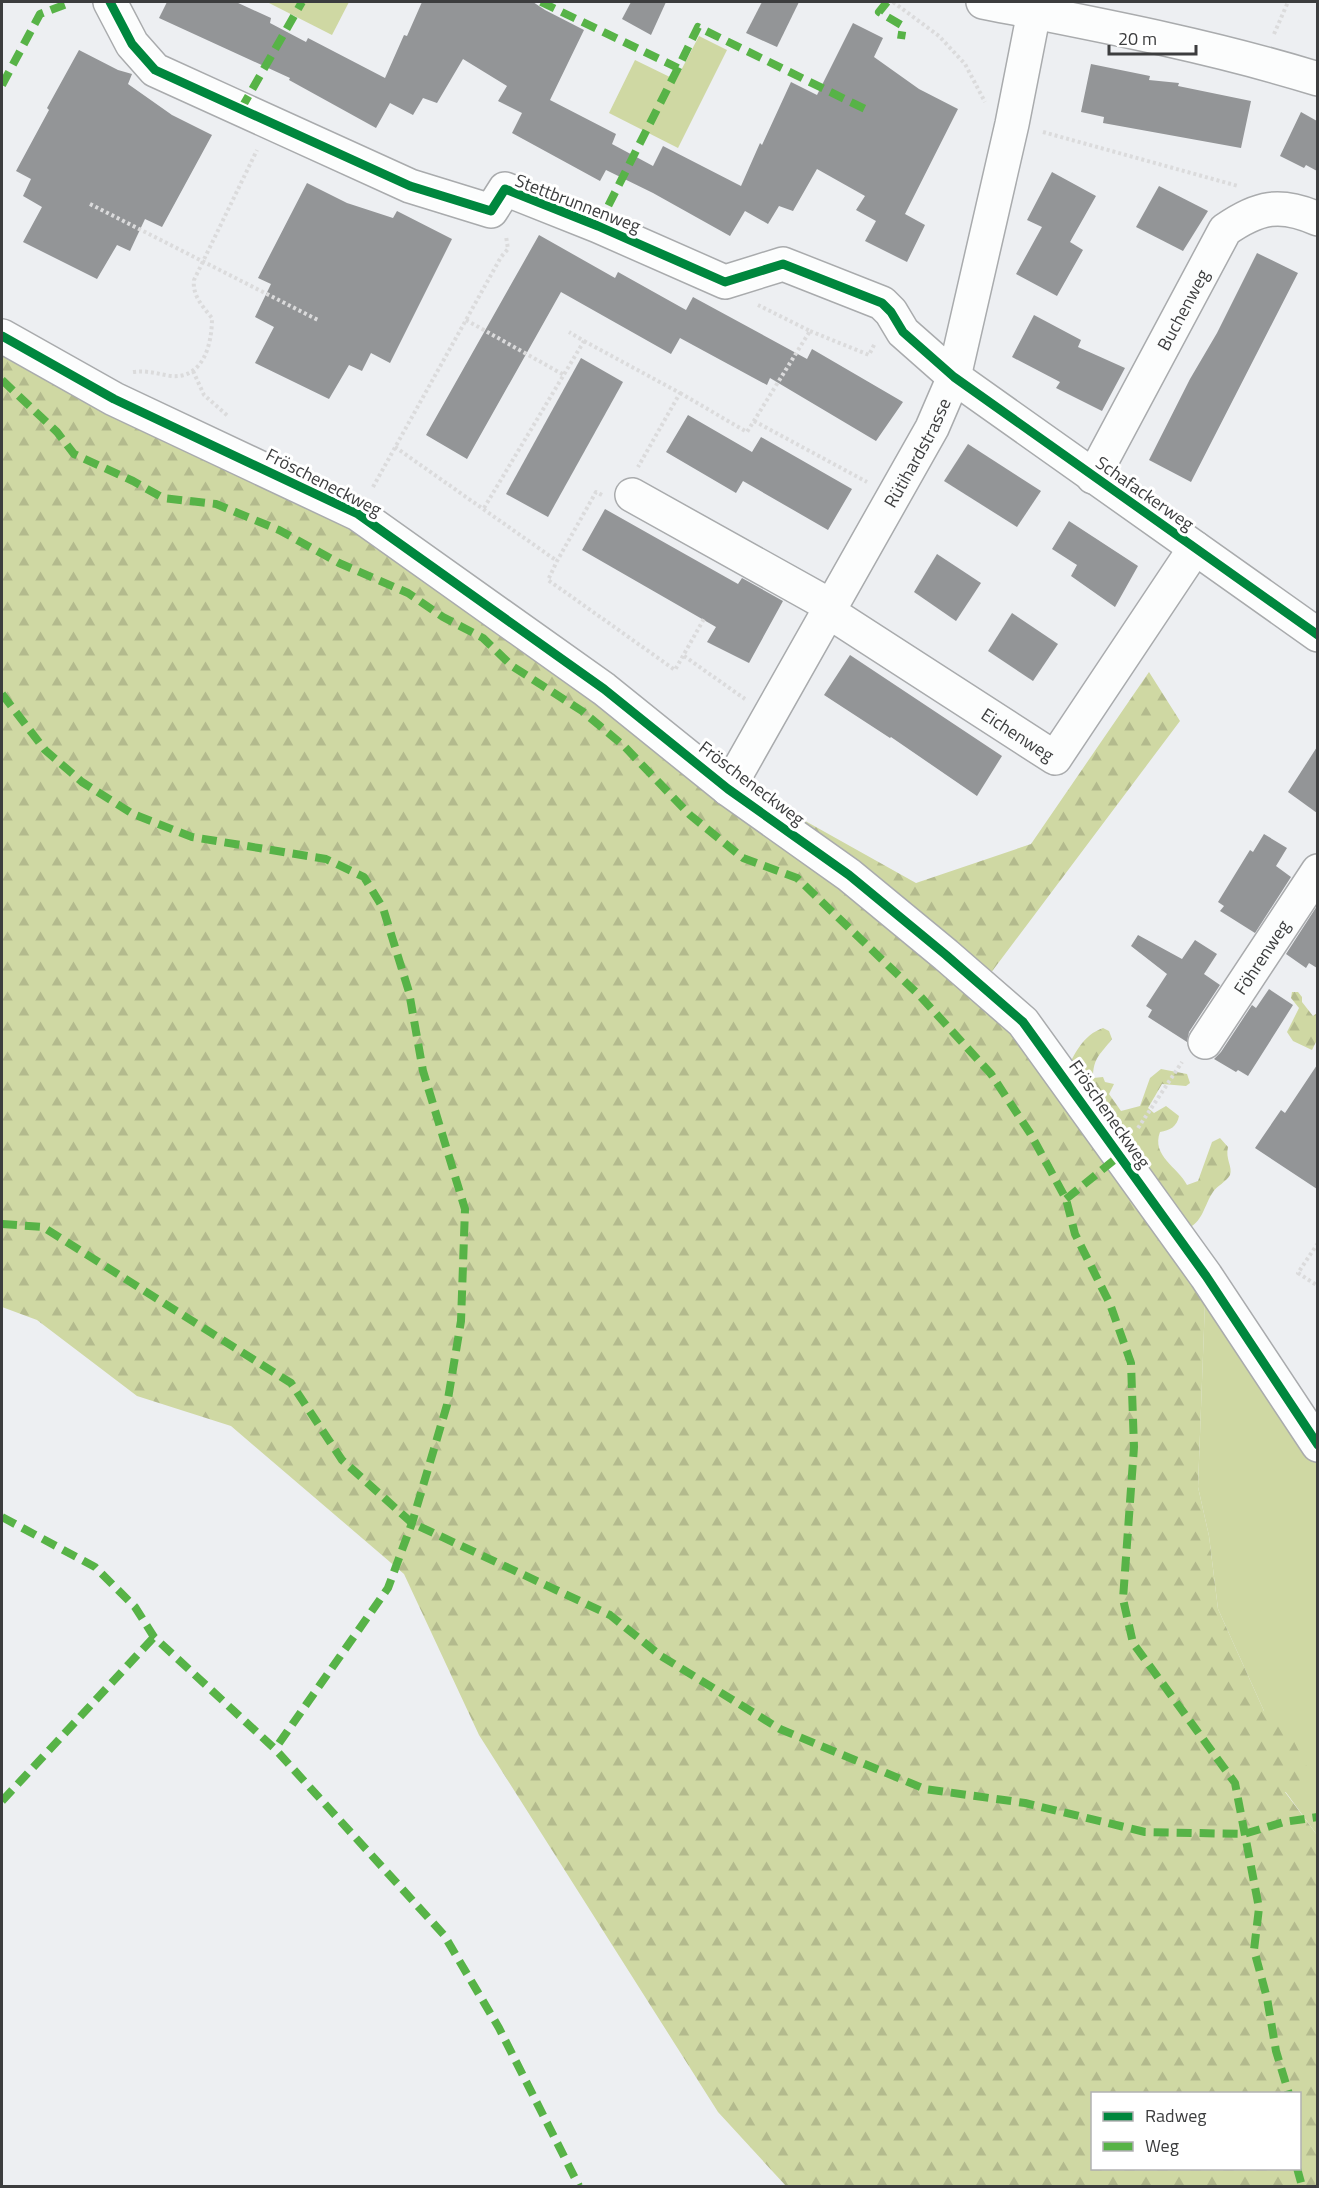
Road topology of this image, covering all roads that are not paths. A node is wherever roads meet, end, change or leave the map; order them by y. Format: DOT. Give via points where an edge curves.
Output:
graph roads {
  1 [pos="110,2"];
  2 [pos="983,2"];
  3 [pos="1034,12"];
  4 [pos="1317,79"];
  5 [pos="1317,219"];
  6 [pos="2,336"];
  7 [pos="954,377"];
  8 [pos="1093,477"];
  9 [pos="632,495"];
  10 [pos="1195,548"];
  11 [pos="830,609"];
  12 [pos="1317,635"];
  13 [pos="728,789"];
  14 [pos="1317,871"];
  15 [pos="1205,1042"];
  16 [pos="1317,1445"];
  1 -- 7 [label="street, Stettbrunnenweg" via="132,44 155,70 410,186 491,211 505,189 725,282 783,264 882,303 903,332"];
  2 -- 3 [label="street"];
  3 -- 4 [label="street" via="1261,62"];
  3 -- 7 [label="street, Rütihardstrasse"];
  5 -- 8 [label="street, Buchenweg" via="1297,210 1277,209 1246,215 1225,230"];
  6 -- 13 [label="street, Fröscheneckweg" via="114,399 358,514 604,689"];
  7 -- 8 [label="street, Schafackerweg"];
  7 -- 11 [label="street, Rütihardstrasse" via="932,428"];
  8 -- 10 [label="street, Schafackerweg"];
  9 -- 11 [label="street"];
  10 -- 11 [label="street, Eichenweg" via="1054,758"];
  10 -- 12 [label="street, Schafackerweg"];
  11 -- 13 [label="street, Rütihardstrasse"];
  13 -- 16 [label="street, Fröscheneckweg" via="849,875 1023,1022 1206,1276"];
  14 -- 15 [label="street, Föhrenweg"];
}
